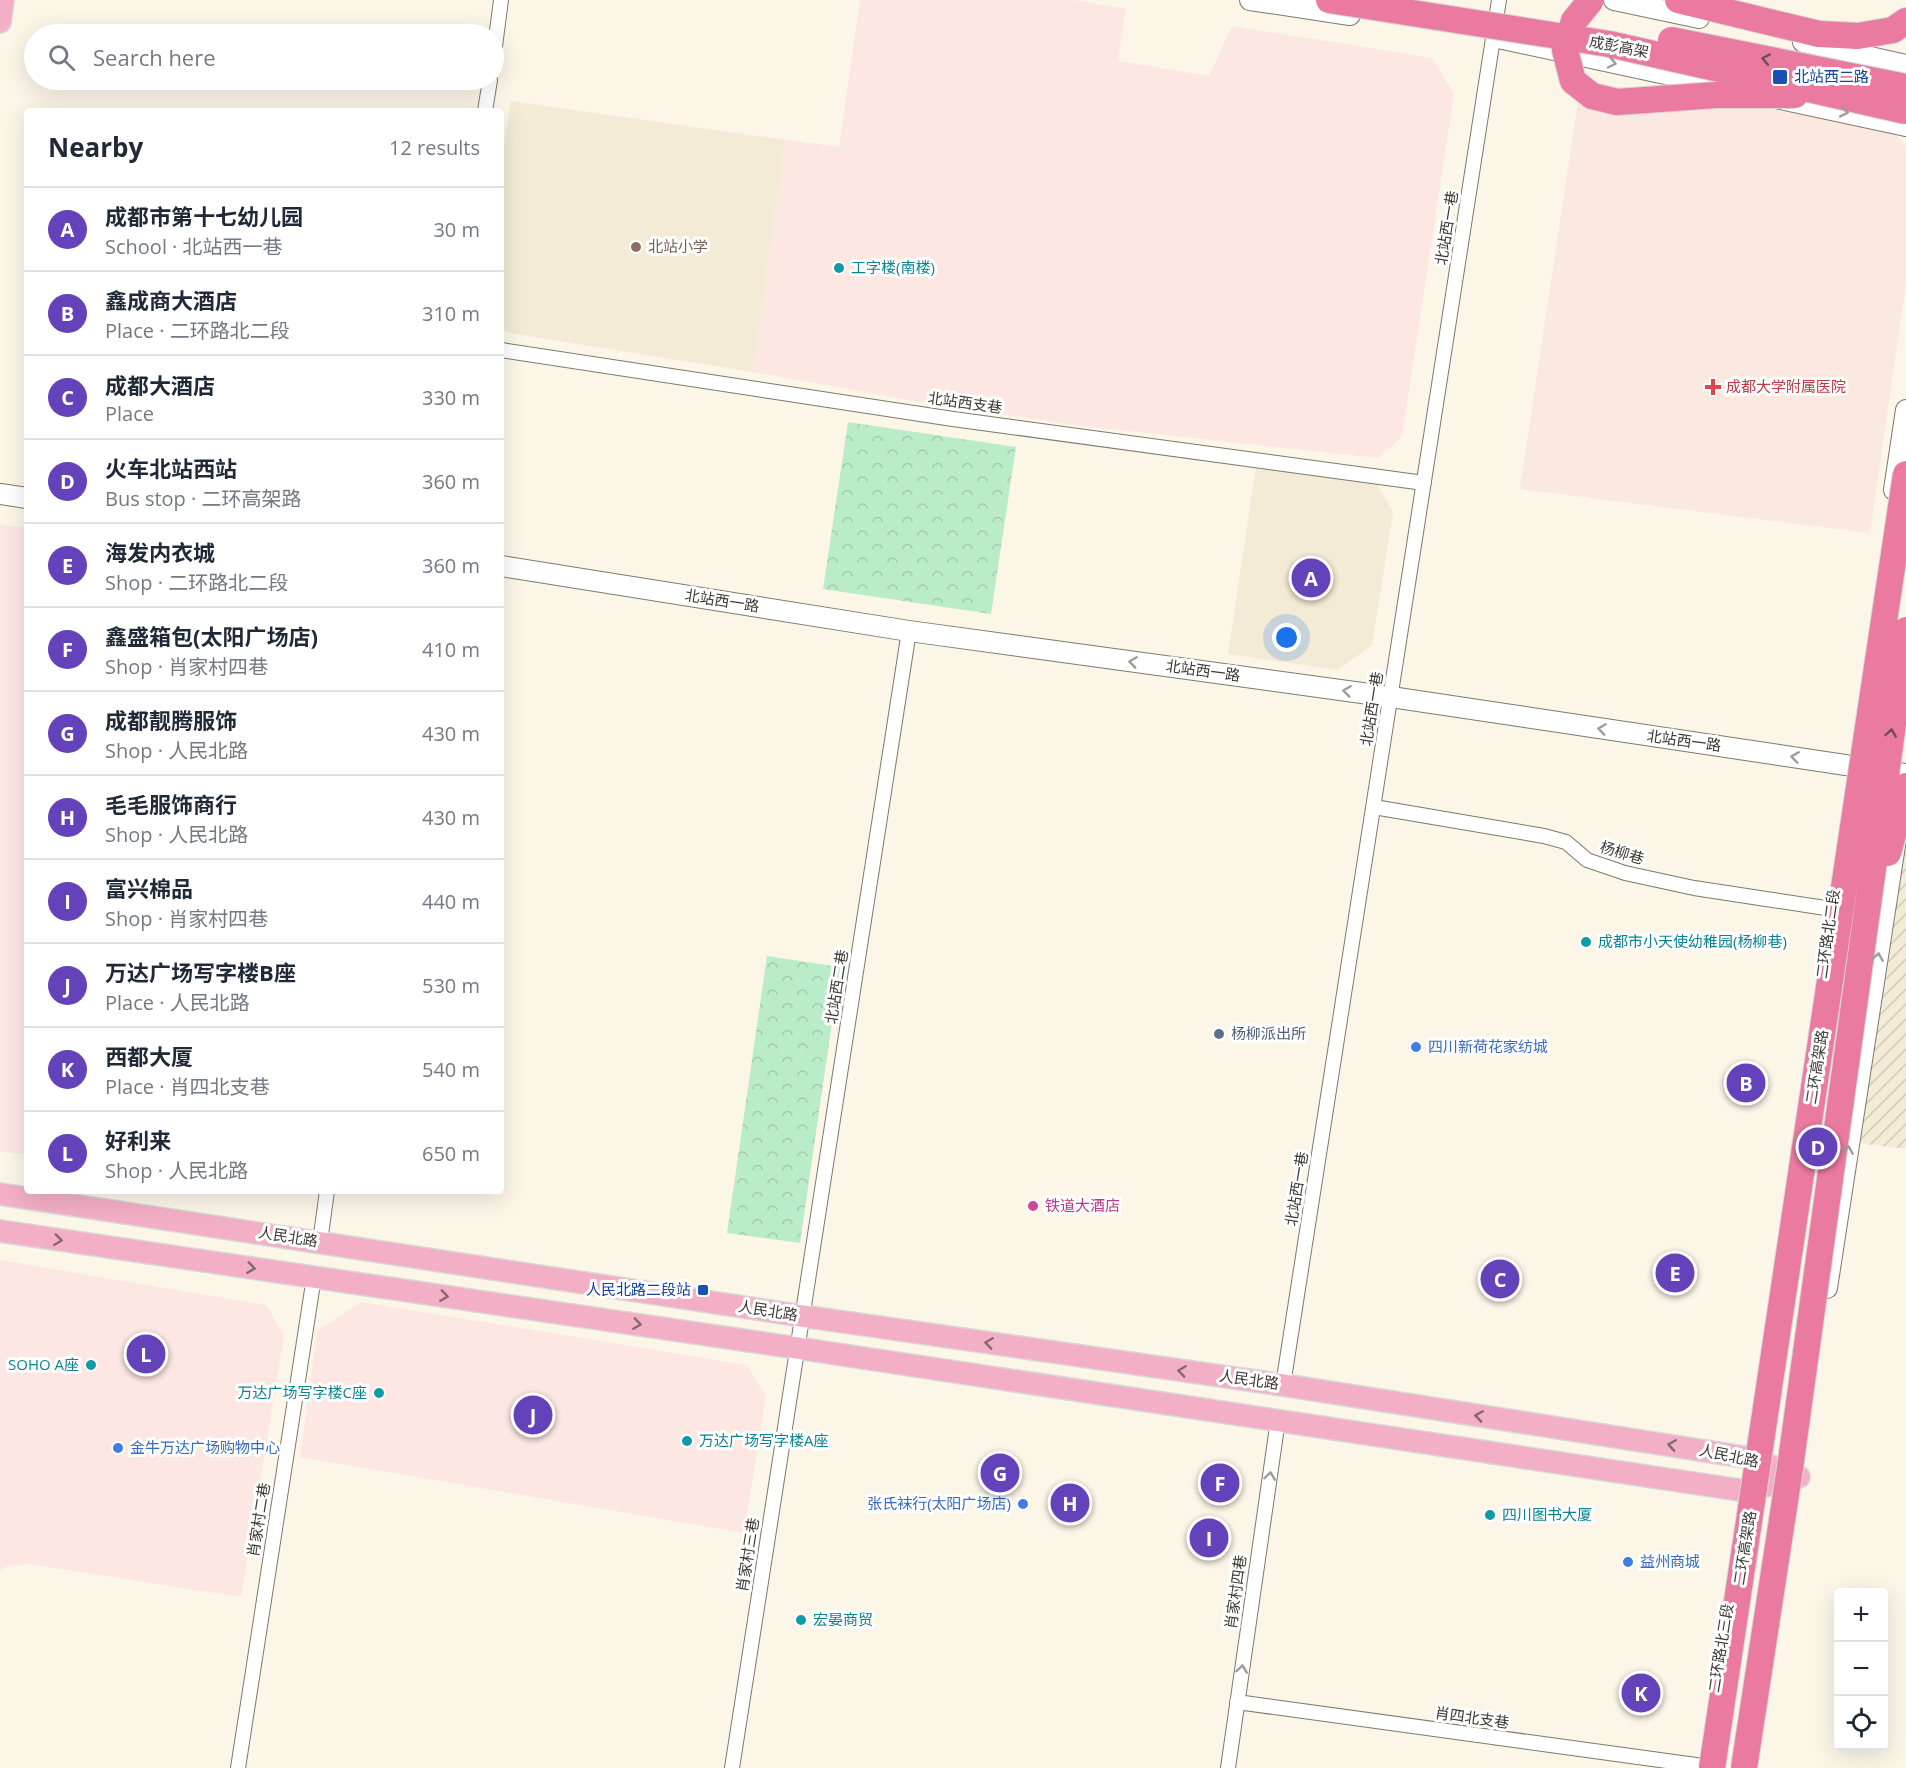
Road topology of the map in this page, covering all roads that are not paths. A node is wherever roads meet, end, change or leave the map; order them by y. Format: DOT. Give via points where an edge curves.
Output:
graph roads {
  1 [pos="3,0"];
  2 [pos="501,0"];
  3 [pos="1250,0"];
  4 [pos="1329,0"];
  5 [pos="1433,0"];
  6 [pos="1499,0"];
  7 [pos="1591,0"];
  8 [pos="1614,0"];
  9 [pos="1678,0"];
  10 [pos="1906,21"];
  11 [pos="0,22"];
  12 [pos="498,24"];
  13 [pos="1494,37"];
  14 [pos="1906,65"];
  15 [pos="1906,87"];
  16 [pos="488,90"];
  17 [pos="1842,95"];
  18 [pos="485,108"];
  19 [pos="1906,111"];
  20 [pos="1906,126"];
  21 [pos="504,350"];
  22 [pos="1906,410"];
  23 [pos="1906,474"];
  24 [pos="1424,483"];
  25 [pos="0,494"];
  26 [pos="24,498"];
  27 [pos="504,566"];
  28 [pos="1906,630"];
  29 [pos="909,631"];
  30 [pos="1391,697"];
  31 [pos="1853,766"];
  32 [pos="1906,773"];
  33 [pos="1906,786"];
  34 [pos="1374,807"];
  35 [pos="1832,909"];
  36 [pos="1861,951"];
  37 [pos="0,1194"];
  38 [pos="327,1194"];
  39 [pos="0,1231"];
  40 [pos="320,1242"];
  41 [pos="314,1277"];
  42 [pos="802,1316"];
  43 [pos="797,1348"];
  44 [pos="1283,1385"];
  45 [pos="1278,1420"];
  46 [pos="1750,1458"];
  47 [pos="1798,1478"];
  48 [pos="1746,1491"];
  49 [pos="1237,1702"];
  50 [pos="238,1768"];
  51 [pos="732,1768"];
  52 [pos="1227,1768"];
  53 [pos="1706,1768"];
  54 [pos="1744,1768"];
  55 [pos="1754,1768"];
  1 -- 11 [label="main road"];
  2 -- 12 [label="street"];
  3 -- 13 [label="main road"];
  4 -- 17 [label="highway, 成彭高架, bridge" via="1609,44"];
  15 -- 5 [label="highway, 成彭高架, one-way, bridge" via="1616,29"];
  6 -- 13 [label="street, 北站西一巷"];
  7 -- 17 [label="highway, bridge" via="1574,21 1565,50 1573,81 1592,96 1617,102 1716,95"];
  8 -- 14 [label="main road"];
  9 -- 10 [label="highway" via="1819,34 1858,36 1893,30"];
  13 -- 20 [label="main road, one-way"];
  13 -- 24 [label="street, 北站西一巷"];
  16 -- 18 [label="street"];
  17 -- 19 [label="highway, 成彭高架, bridge"];
  21 -- 24 [label="street, 北站西支巷" via="953,419"];
  22 -- 31 [label="main road, 二环路北二段"];
  23 -- 53 [label="highway, 二环高架路, bridge"];
  24 -- 30 [label="street, 北站西一巷"];
  25 -- 26 [label="main road"];
  27 -- 29 [label="main road, 北站西一路"];
  36 -- 28 [label="highway, 二环高架路, one-way, bridge"];
  30 -- 29 [label="main road, 北站西一路, one-way"];
  29 -- 42 [label="street, 北站西二巷"];
  31 -- 30 [label="main road, 北站西一路, one-way"];
  30 -- 34 [label="street, 北站西一巷"];
  31 -- 32 [label="main road, 北站西一路"];
  31 -- 35 [label="main road, 二环路北二段"];
  47 -- 32 [label="main road, one-way"];
  33 -- 36 [label="highway, bridge"];
  34 -- 35 [label="street, 杨柳巷" via="1544,836 1566,842 1587,860 1625,873"];
  34 -- 44 [label="street, 北站西一巷"];
  35 -- 46 [label="main road, 二环路北二段"];
  36 -- 54 [label="highway, 二环高架路, bridge"];
  37 -- 40 [label="main road, 人民北路"];
  38 -- 40 [label="street"];
  39 -- 41 [label="main road, 人民北路, one-way"];
  40 -- 42 [label="main road, 人民北路"];
  41 -- 43 [label="main road, 人民北路, one-way"];
  41 -- 50 [label="street, 肖家村二巷"];
  42 -- 43 [label="street, 北站西二巷"];
  44 -- 42 [label="main road, 人民北路, one-way"];
  43 -- 45 [label="main road, 人民北路"];
  43 -- 51 [label="street, 肖家村三巷"];
  46 -- 44 [label="main road, 人民北路, one-way"];
  45 -- 48 [label="main road, 人民北路"];
  49 -- 45 [label="street, 肖家村四巷, one-way"];
  46 -- 47 [label="main road, 人民北路"];
  46 -- 48 [label="main road, 二环路北三段"];
  47 -- 48 [label="main road, 人民北路"];
  47 -- 55 [label="main road"];
  48 -- 53 [label="main road, 二环路北三段"];
  49 -- 52 [label="street, 肖家村四巷"];
  49 -- 53 [label="street, 肖四北支巷"];
}
